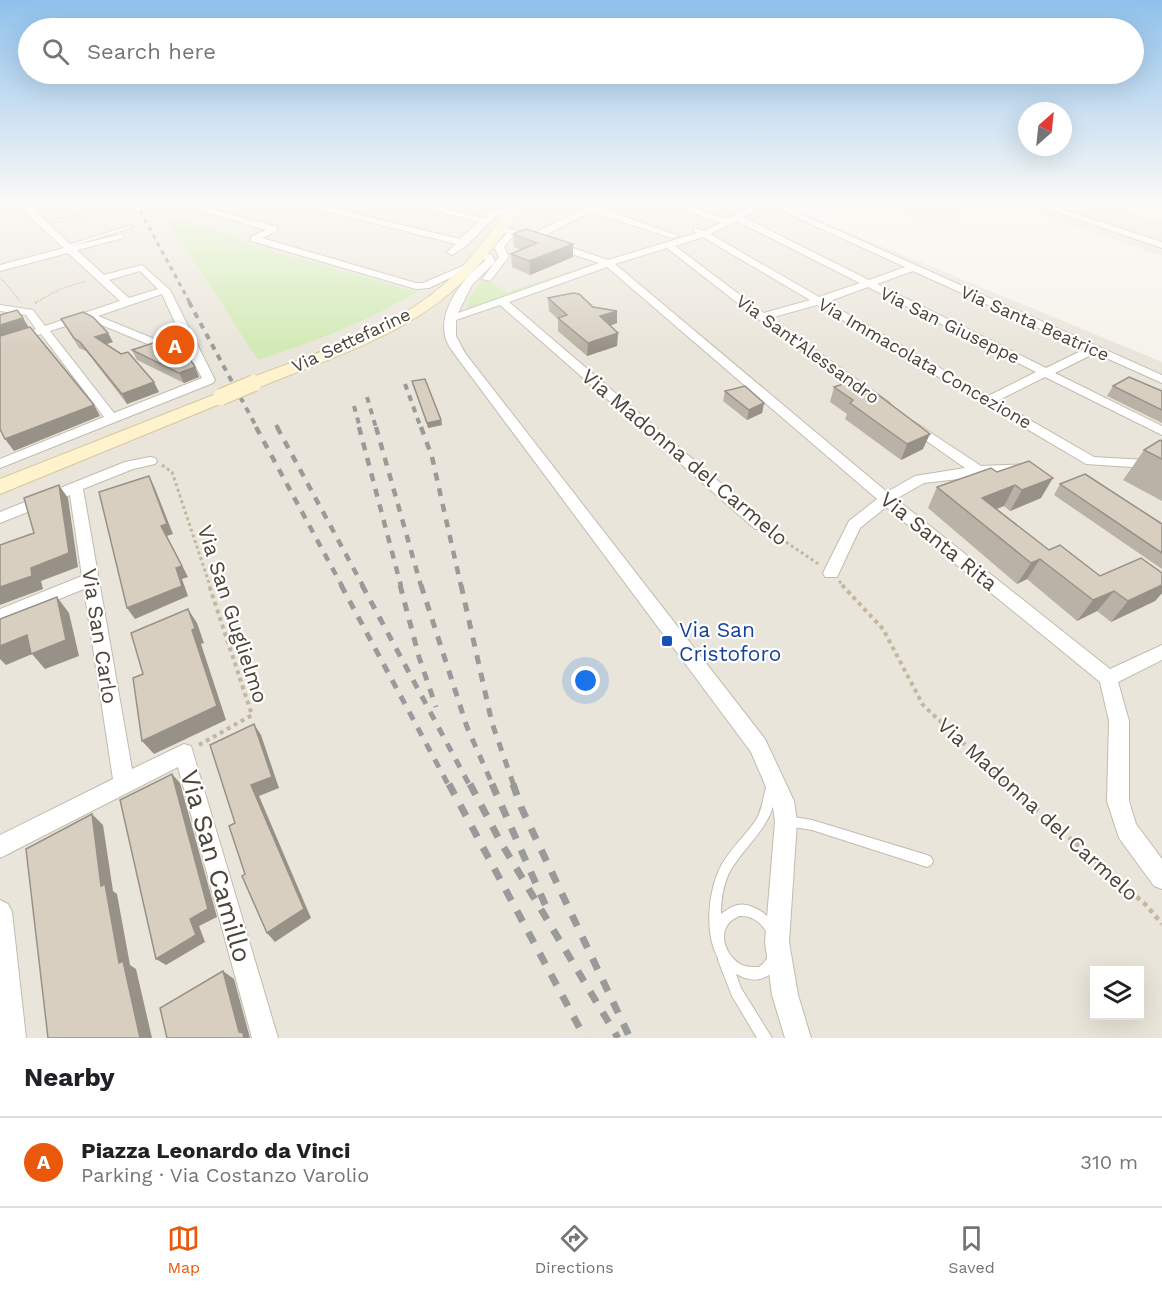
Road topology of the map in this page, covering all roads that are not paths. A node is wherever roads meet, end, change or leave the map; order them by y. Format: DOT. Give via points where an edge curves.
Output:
graph roads {
  1 [pos="58,251"];
  2 [pos="74,251"];
  3 [pos="297,251"];
  4 [pos="481,251"];
  5 [pos="501,251"];
  6 [pos="576,251"];
  7 [pos="637,251"];
  8 [pos="684,251"];
  9 [pos="734,251"];
  10 [pos="797,251"];
  11 [pos="876,251"];
  12 [pos="473,261"];
  13 [pos="605,261"];
  14 [pos="0,268"];
  15 [pos="912,268"];
  16 [pos="101,278"];
  17 [pos="487,279"];
  18 [pos="869,285"];
  19 [pos="165,290"];
  20 [pos="489,294"];
  21 [pos="502,301"];
  22 [pos="127,302"];
  23 [pos="819,302"];
  24 [pos="0,308"];
  25 [pos="87,315"];
  26 [pos="762,317"];
  27 [pos="450,319"];
  28 [pos="42,330"];
  29 [pos="0,344"];
  30 [pos="1094,349"];
  31 [pos="199,360"];
  32 [pos="1046,372"];
  33 [pos="1162,379"];
  34 [pos="989,400"];
  35 [pos="112,419"];
  36 [pos="1162,431"];
  37 [pos="150,461"];
  38 [pos="0,464"];
  39 [pos="1162,465"];
  40 [pos="1035,467"];
  41 [pos="978,471"];
  42 [pos="0,487"];
  43 [pos="76,488"];
  44 [pos="886,499"];
  45 [pos="0,518"];
  46 [pos="760,525"];
  47 [pos="831,573"];
  48 [pos="90,580"];
  49 [pos="0,616"];
  50 [pos="1162,652"];
  51 [pos="1108,678"];
  52 [pos="767,763"];
  53 [pos="123,784"];
  54 [pos="786,821"];
  55 [pos="0,847"];
  56 [pos="927,861"];
  57 [pos="1162,878"];
  58 [pos="0,912"];
  59 [pos="777,942"];
  60 [pos="720,946"];
  61 [pos="13,1038"];
  62 [pos="265,1038"];
  63 [pos="765,1038"];
  64 [pos="798,1038"];
  1 -- 14 [label="street"];
  2 -- 16 [label="street"];
  3 -- 12 [label="street" via="416,286 425,286"];
  4 -- 12 [label="street, Via Settefarine"];
  5 -- 17 [label="street" via="502,262"];
  6 -- 13 [label="street"];
  7 -- 13 [label="street"];
  8 -- 26 [label="street, Via Sant'Alessandro"];
  9 -- 23 [label="street, Via Immacolata Concezione"];
  10 -- 18 [label="street, Via San Giuseppe"];
  11 -- 15 [label="street, Via Santa Beatrice"];
  12 -- 27 [label="street" via="489,257 490,262 460,296"];
  12 -- 42 [label="street, Via Settefarine, bridge" via="456,282 407,316"];
  13 -- 20 [label="street"];
  13 -- 21 [label="street"];
  13 -- 44 [label="street, Via Santa Rita"];
  15 -- 18 [label="street"];
  15 -- 30 [label="street, Via Santa Beatrice"];
  16 -- 19 [label="street" via="142,268"];
  16 -- 22 [label="street"];
  18 -- 23 [label="street"];
  18 -- 32 [label="street, Via San Giuseppe"];
  19 -- 22 [label="street"];
  19 -- 31 [label="street"];
  21 -- 27 [label="street"];
  21 -- 46 [label="street, Via Madonna del Carmelo"];
  22 -- 25 [label="street"];
  23 -- 26 [label="street"];
  23 -- 34 [label="street, Via Immacolata Concezione"];
  24 -- 28 [label="street" via="27,310"];
  25 -- 28 [label="street"];
  25 -- 31 [label="street"];
  26 -- 41 [label="street, Via Sant'Alessandro"];
  27 -- 52 [label="street" via="449,336 460,354"];
  28 -- 29 [label="street"];
  28 -- 35 [label="street"];
  30 -- 32 [label="street"];
  30 -- 33 [label="street, Via Santa Beatrice"];
  31 -- 35 [label="street" via="209,380"];
  32 -- 34 [label="street"];
  32 -- 36 [label="street, Via San Giuseppe"];
  34 -- 39 [label="street, Via Immacolata Concezione" via="1091,461"];
  35 -- 38 [label="street"];
  37 -- 43 [label="street" via="130,465"];
  40 -- 41 [label="street"];
  41 -- 44 [label="street" via="920,479"];
  43 -- 45 [label="street"];
  43 -- 48 [label="street, Via San Carlo"];
  44 -- 47 [label="street" via="854,525"];
  44 -- 51 [label="street, Via Santa Rita"];
  48 -- 49 [label="street"];
  48 -- 53 [label="street, Via San Carlo"];
  50 -- 51 [label="street"];
  51 -- 57 [label="street" via="1119,721 1118,801 1126,830"];
  52 -- 54 [label="street" via="783,801"];
  52 -- 60 [label="lane" via="771,786 763,819 720,881 715,908"];
  53 -- 55 [label="street, Via San Camillo"];
  53 -- 62 [label="street, Via San Camillo" via="184,753"];
  54 -- 56 [label="lane" via="812,825"];
  54 -- 59 [label="street"];
  58 -- 61 [label="street"];
  59 -- 60 [label="lane" via="769,969 752,975 734,968"];
  59 -- 60 [label="lane" via="766,921 748,910 729,914 723,921"];
  59 -- 64 [label="street" via="785,995"];
  60 -- 63 [label="lane" via="736,992"];
}
